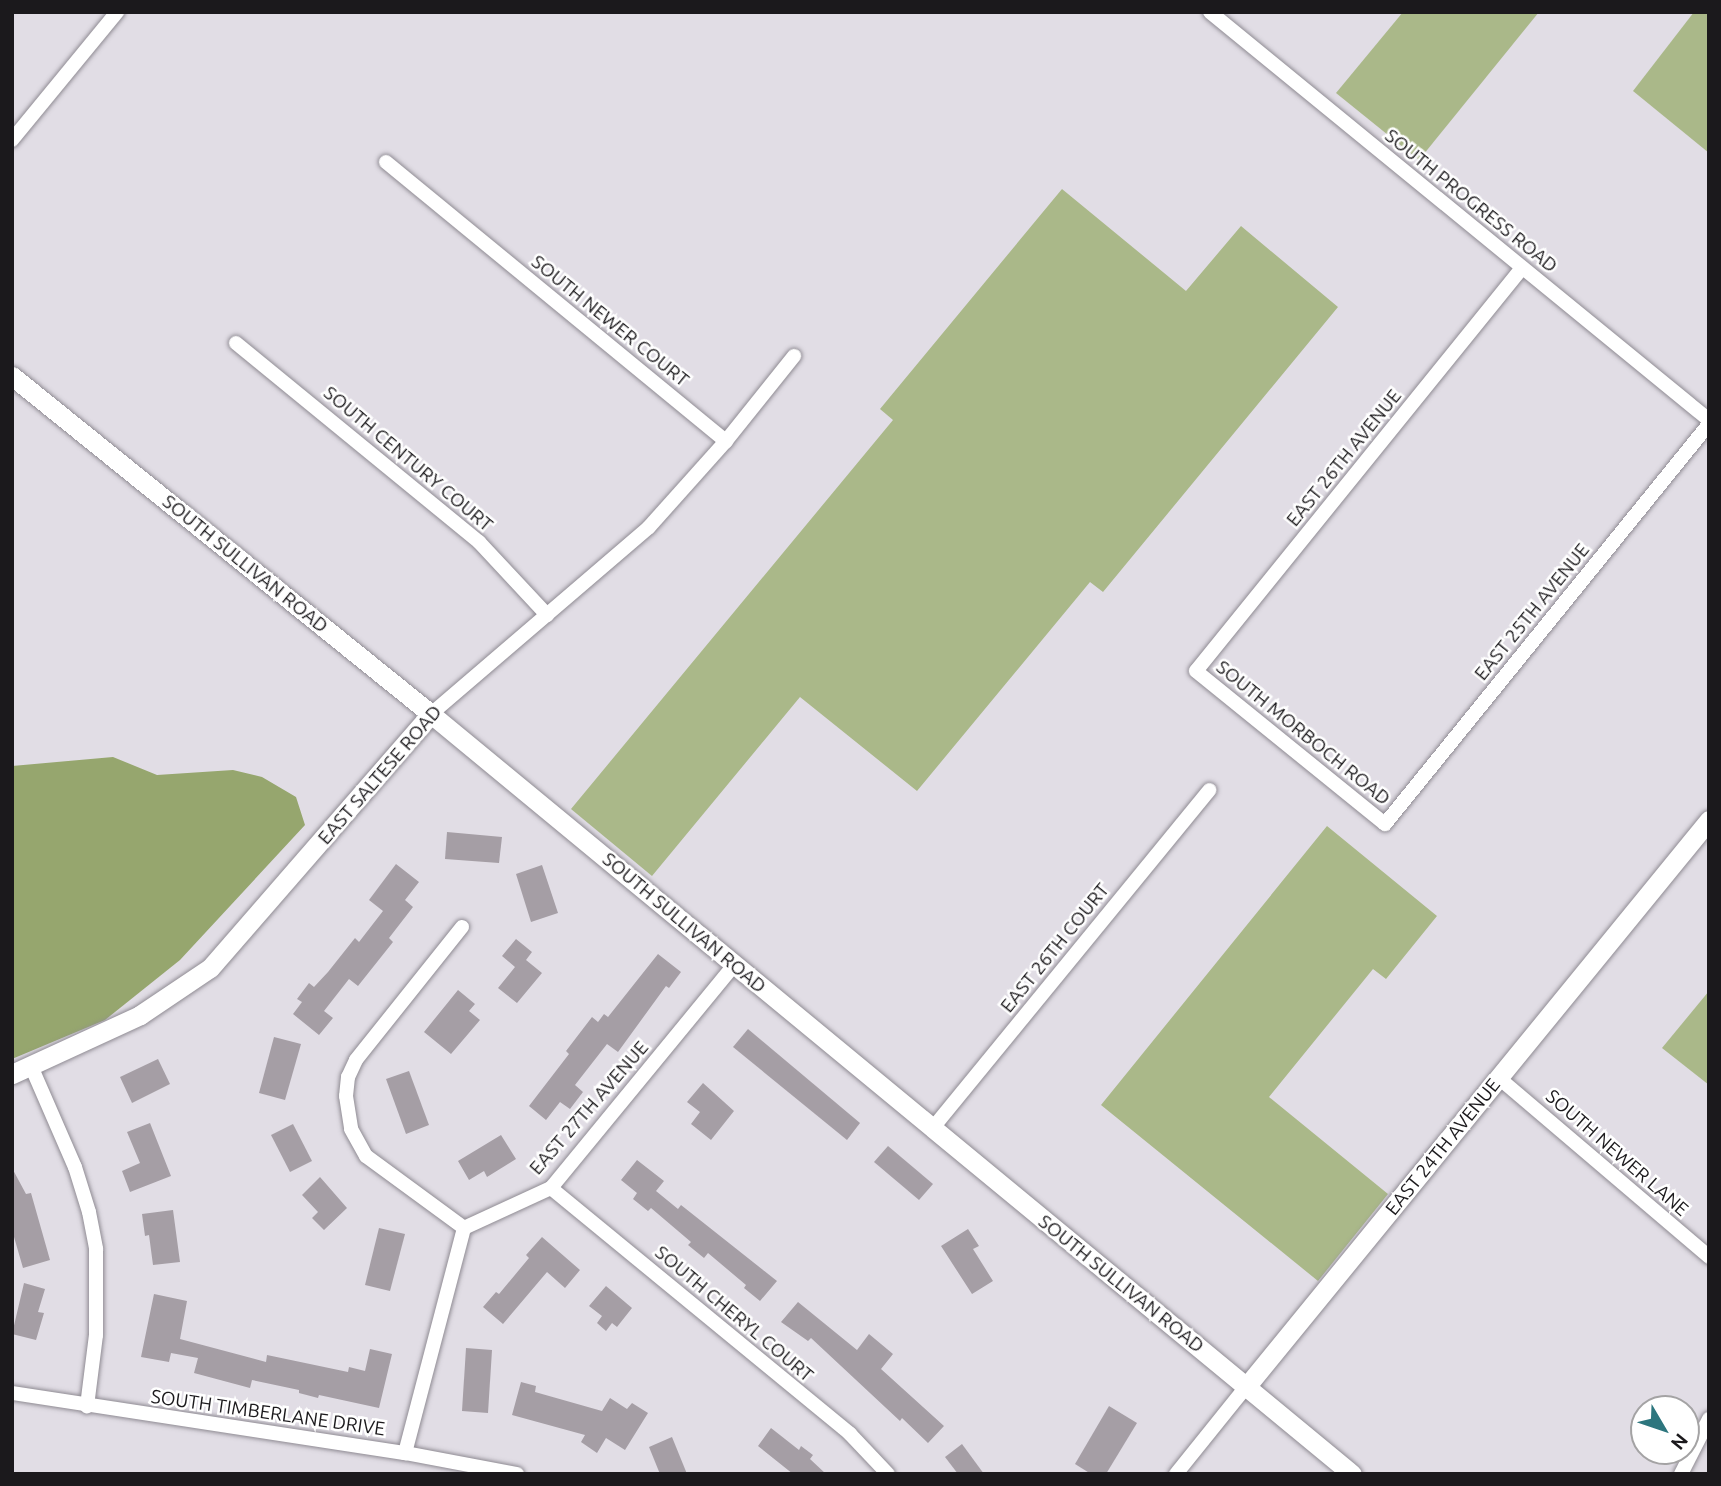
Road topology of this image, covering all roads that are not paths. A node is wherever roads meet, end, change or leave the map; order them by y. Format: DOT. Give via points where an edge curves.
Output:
graph roads {
  1 [pos="117,12"];
  2 [pos="1210,12"];
  3 [pos="12,139"];
  4 [pos="386,162"];
  5 [pos="1522,268"];
  6 [pos="236,343"];
  7 [pos="794,356"];
  8 [pos="12,376"];
  9 [pos="1709,422"];
  10 [pos="726,441"];
  11 [pos="547,615"];
  12 [pos="1196,671"];
  13 [pos="430,714"];
  14 [pos="1209,790"];
  15 [pos="1709,820"];
  16 [pos="1385,824"];
  17 [pos="462,927"];
  18 [pos="734,965"];
  19 [pos="31,1066"];
  20 [pos="12,1074"];
  21 [pos="1499,1078"];
  22 [pos="932,1129"];
  23 [pos="551,1188"];
  24 [pos="464,1228"];
  25 [pos="1709,1257"];
  26 [pos="1246,1387"];
  27 [pos="12,1394"];
  28 [pos="87,1406"];
  29 [pos="1709,1419"];
  30 [pos="405,1452"];
  31 [pos="517,1474"];
  32 [pos="888,1474"];
  33 [pos="1177,1474"];
  34 [pos="1353,1474"];
  35 [pos="1681,1474"];
  1 -- 3 [label="street"];
  2 -- 5 [label="street, SOUTH PROGRESS ROAD"];
  4 -- 10 [label="street, SOUTH NEWER COURT"];
  5 -- 9 [label="street, SOUTH PROGRESS ROAD"];
  5 -- 12 [label="street, EAST 26TH AVENUE"];
  6 -- 11 [label="street, SOUTH CENTURY COURT" via="479,542"];
  7 -- 10 [label="street"];
  8 -- 13 [label="main road, SOUTH SULLIVAN ROAD"];
  9 -- 16 [label="street, EAST 25TH AVENUE"];
  10 -- 11 [label="street, EAST SALTESE ROAD" via="649,527"];
  11 -- 13 [label="street, EAST SALTESE ROAD"];
  12 -- 16 [label="street, SOUTH MORBOCH ROAD"];
  13 -- 18 [label="main road, SOUTH SULLIVAN ROAD"];
  13 -- 19 [label="main road, EAST SALTESE ROAD" via="209,968 140,1015"];
  14 -- 22 [label="street, EAST 26TH COURT"];
  15 -- 21 [label="main road, EAST 24TH AVENUE"];
  17 -- 24 [label="street" via="356,1060 346,1096 351,1129 366,1156"];
  18 -- 22 [label="main road, SOUTH SULLIVAN ROAD"];
  18 -- 23 [label="street, EAST 27TH AVENUE"];
  19 -- 20 [label="main road, EAST SALTESE ROAD"];
  19 -- 28 [label="street" via="75,1167 96,1249 96,1335"];
  21 -- 25 [label="street, SOUTH NEWER LANE"];
  21 -- 26 [label="main road, EAST 24TH AVENUE"];
  22 -- 26 [label="main road, SOUTH SULLIVAN ROAD"];
  23 -- 24 [label="street, EAST 27TH AVENUE"];
  23 -- 32 [label="street, SOUTH CHERYL COURT" via="850,1434"];
  24 -- 30 [label="street"];
  26 -- 33 [label="street, EAST 24TH AVENUE"];
  26 -- 34 [label="main road, SOUTH SULLIVAN ROAD"];
  27 -- 28 [label="street, SOUTH TIMBERLANE DRIVE"];
  28 -- 30 [label="street, SOUTH TIMBERLANE DRIVE"];
  29 -- 35 [label="street"];
  30 -- 31 [label="street, SOUTH TIMBERLANE DRIVE"];
}
